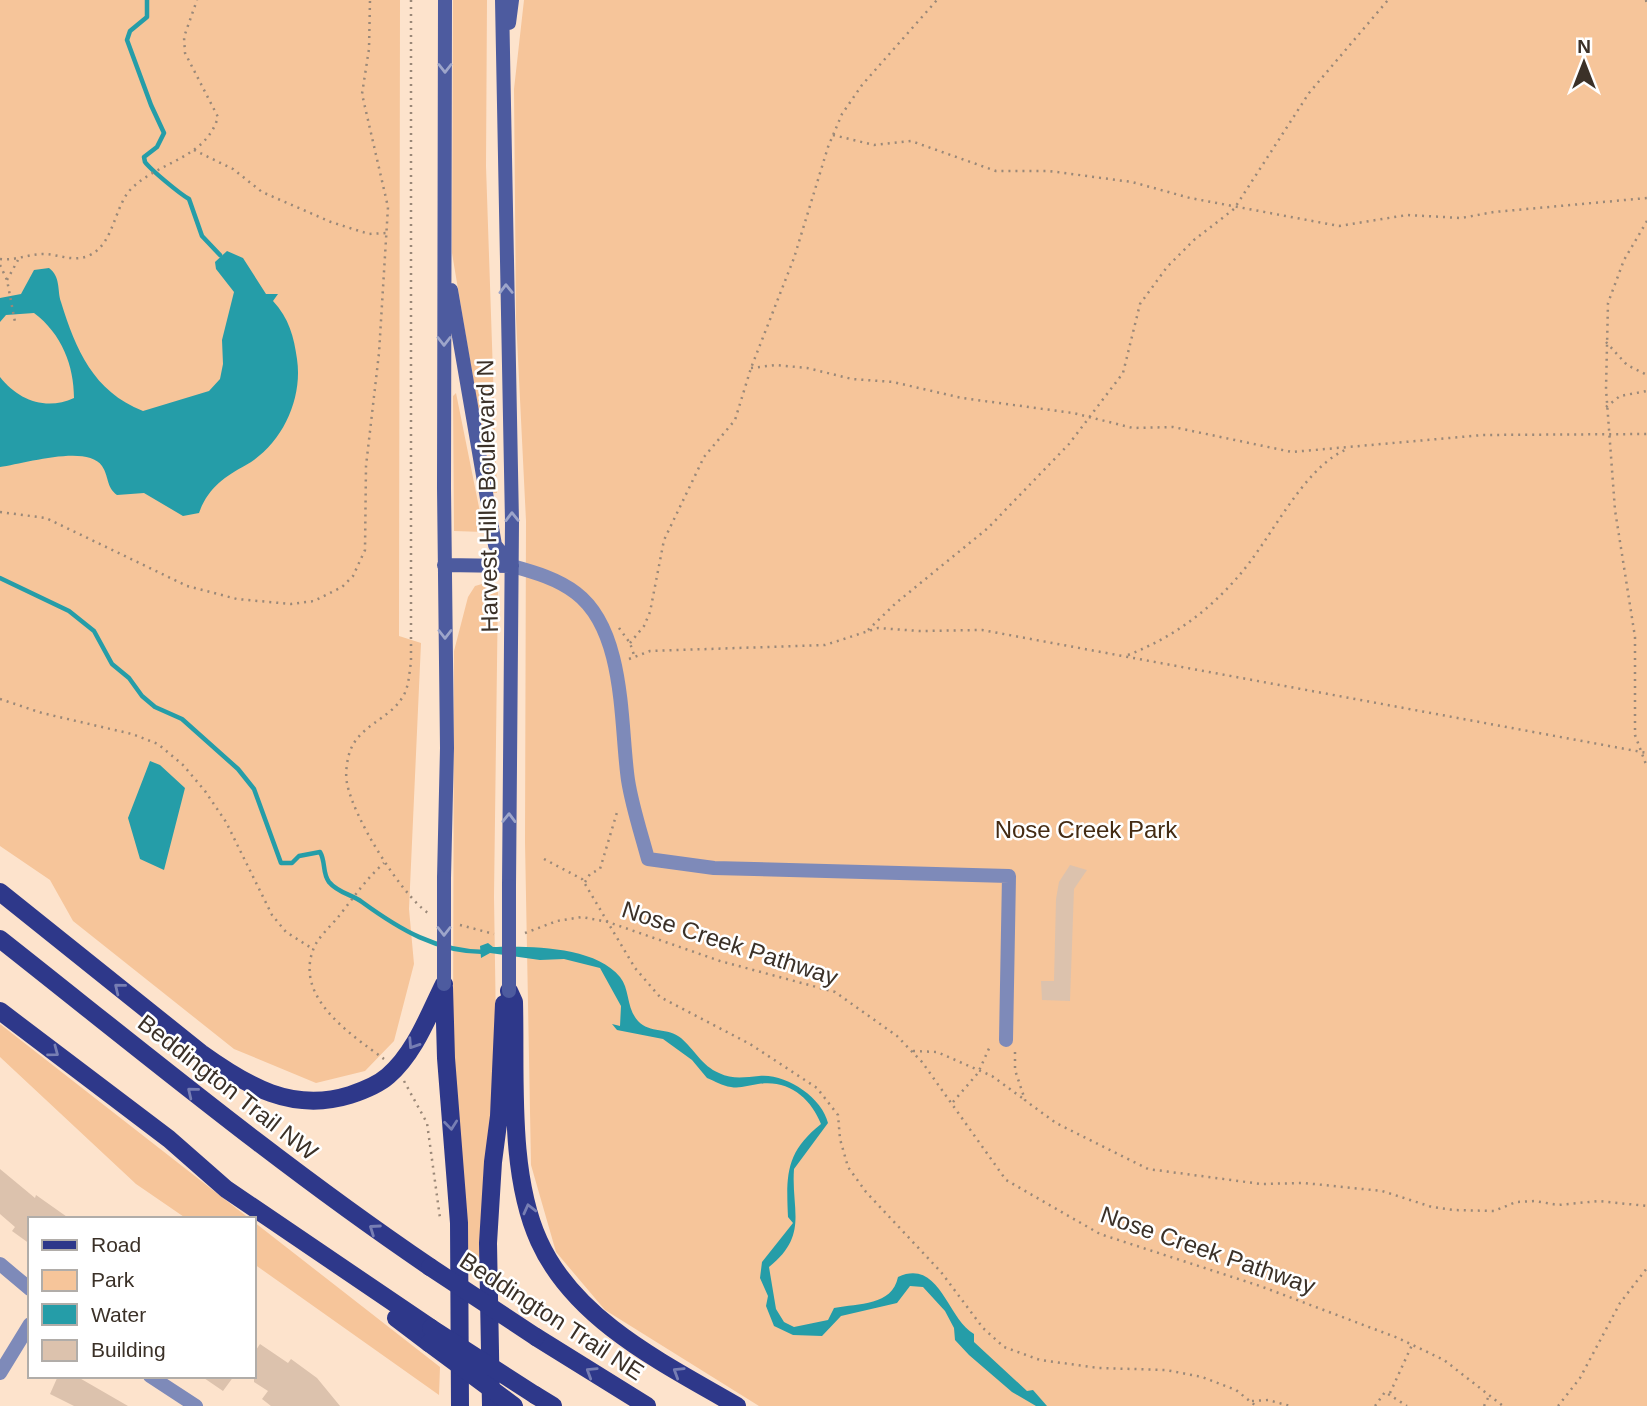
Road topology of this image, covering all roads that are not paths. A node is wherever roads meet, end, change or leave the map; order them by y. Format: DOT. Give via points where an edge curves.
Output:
graph roads {
  1 [pos="445,0"];
  2 [pos="502,0"];
  3 [pos="512,0"];
  4 [pos="501,48"];
  5 [pos="444,248"];
  6 [pos="444,565"];
  7 [pos="512,566"];
  8 [pos="0,892"];
  9 [pos="0,939"];
  10 [pos="444,984"];
  11 [pos="509,991"];
  12 [pos="0,1011"];
  13 [pos="1006,1040"];
  14 [pos="0,1264"];
  15 [pos="430,1267"];
  16 [pos="28,1287"];
  17 [pos="28,1327"];
  18 [pos="430,1336"];
  19 [pos="0,1373"];
  20 [pos="152,1378"];
  21 [pos="196,1406"];
  22 [pos="460,1406"];
  23 [pos="491,1406"];
  24 [pos="514,1406"];
  25 [pos="553,1406"];
  26 [pos="647,1406"];
  27 [pos="737,1406"];
  1 -- 5 [label="main road, Harvest Hills Boulevard N, one-way"];
  2 -- 4 [label="main road, Harvest Hills Boulevard N"];
  3 -- 4 [label="main road"];
  7 -- 4 [label="main road, Harvest Hills Boulevard N, one-way"];
  5 -- 6 [label="main road, Harvest Hills Boulevard N, one-way"];
  5 -- 7 [label="main road" via="495,545"];
  6 -- 7 [label="main road"];
  6 -- 10 [label="main road, Harvest Hills Boulevard N, one-way, bridge"];
  11 -- 7 [label="main road, Harvest Hills Boulevard N, one-way, bridge"];
  7 -- 13 [label="street" via="563,584 579,595 596,617 617,667 628,782 648,859 714,868 1009,876"];
  10 -- 8 [label="main road, one-way" via="411,1048 388,1076 336,1099 285,1099 235,1078"];
  15 -- 9 [label="main road, Beddington Trail NW, one-way" via="225,1119"];
  10 -- 22 [label="main road, one-way" via="459,1223"];
  11 -- 23 [label="main road" via="503,1007 502,1075 490,1201"];
  27 -- 11 [label="main road, one-way" via="618,1332 578,1297 547,1258 523,1183 514,1002"];
  12 -- 18 [label="main road, one-way" via="169,1139 226,1189"];
  14 -- 16 [label="street"];
  26 -- 15 [label="main road, Beddington Trail NE, one-way, bridge"];
  17 -- 19 [label="street"];
  18 -- 24 [label="main road, bridge"];
  18 -- 25 [label="main road, bridge"];
  20 -- 21 [label="street"];
}
